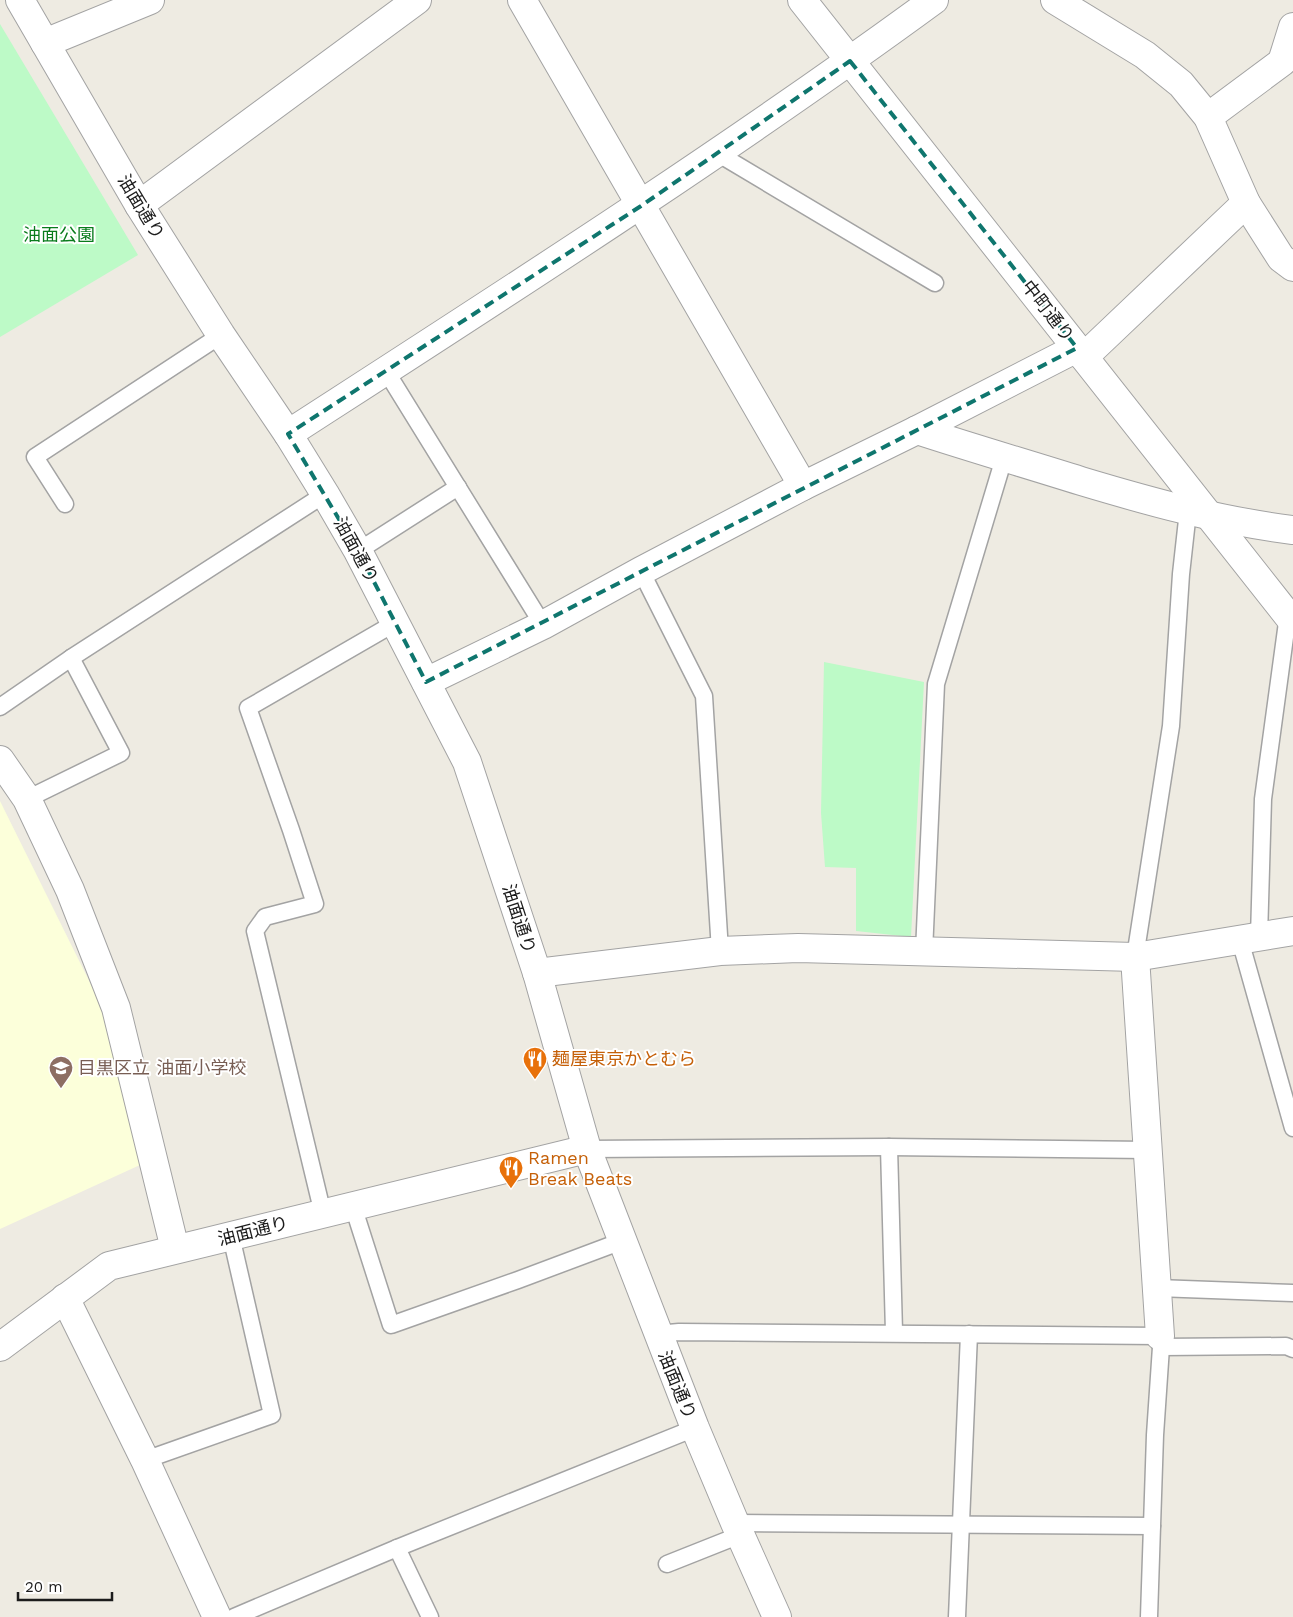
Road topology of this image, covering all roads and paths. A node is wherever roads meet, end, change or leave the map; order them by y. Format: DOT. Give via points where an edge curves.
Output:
graph roads {
  1 [pos="20,0"];
  2 [pos="150,0"];
  3 [pos="416,0"];
  4 [pos="522,0"];
  5 [pos="802,0"];
  6 [pos="934,0"];
  7 [pos="1064,2"];
  8 [pos="1293,27"];
  9 [pos="45,43"];
  10 [pos="850,61"];
  11 [pos="1288,63"];
  12 [pos="1208,117"];
  13 [pos="717,153"];
  14 [pos="1246,204"];
  15 [pos="139,205"];
  16 [pos="641,206"];
  17 [pos="1293,267"];
  18 [pos="935,284"];
  19 [pos="221,335"];
  20 [pos="1080,353"];
  21 [pos="386,371"];
  22 [pos="917,430"];
  23 [pos="288,434"];
  24 [pos="1004,458"];
  25 [pos="803,486"];
  26 [pos="458,487"];
  27 [pos="325,494"];
  28 [pos="65,504"];
  29 [pos="1199,514"];
  30 [pos="1293,530"];
  31 [pos="358,551"];
  32 [pos="641,571"];
  33 [pos="1290,618"];
  34 [pos="395,623"];
  35 [pos="543,625"];
  36 [pos="71,658"];
  37 [pos="426,682"];
  38 [pos="0,707"];
  39 [pos="0,760"];
  40 [pos="27,799"];
  41 [pos="1293,931"];
  42 [pos="1250,938"];
  43 [pos="720,951"];
  44 [pos="924,952"];
  45 [pos="1136,957"];
  46 [pos="536,973"];
  47 [pos="1293,1128"];
  48 [pos="889,1147"];
  49 [pos="587,1149"];
  50 [pos="1148,1150"];
  51 [pos="354,1206"];
  52 [pos="323,1214"];
  53 [pos="231,1236"];
  54 [pos="622,1241"];
  55 [pos="175,1250"];
  56 [pos="1157,1288"];
  57 [pos="1293,1293"];
  58 [pos="65,1298"];
  59 [pos="894,1332"];
  60 [pos="657,1334"];
  61 [pos="969,1334"];
  62 [pos="1160,1341"];
  63 [pos="0,1348"];
  64 [pos="1293,1349"];
  65 [pos="695,1428"];
  66 [pos="145,1460"];
  67 [pos="961,1525"];
  68 [pos="1152,1526"];
  69 [pos="738,1529"];
  70 [pos="397,1548"];
  71 [pos="667,1564"];
  72 [pos="217,1617"];
  73 [pos="234,1617"];
  74 [pos="430,1617"];
  75 [pos="777,1617"];
  76 [pos="957,1617"];
  77 [pos="1149,1617"];
  1 -- 9 [label="street, 油面通り"];
  2 -- 9 [label="street"];
  3 -- 15 [label="street"];
  4 -- 16 [label="street"];
  5 -- 10 [label="street, 中町通り"];
  6 -- 10 [label="street"];
  7 -- 12 [label="street" via="1145,55 1181,84"];
  8 -- 11 [label="street"];
  9 -- 15 [label="street, 油面通り"];
  10 -- 13 [label="street"];
  10 -- 20 [label="street, 中町通り"];
  11 -- 12 [label="street"];
  12 -- 14 [label="street"];
  13 -- 16 [label="street"];
  13 -- 18 [label="lane"];
  14 -- 17 [label="street" via="1281,258"];
  14 -- 20 [label="street"];
  15 -- 19 [label="street, 油面通り"];
  16 -- 21 [label="street"];
  16 -- 25 [label="street"];
  19 -- 23 [label="street, 油面通り"];
  19 -- 28 [label="lane" via="35,457"];
  20 -- 22 [label="street"];
  20 -- 29 [label="street, 中町通り"];
  21 -- 23 [label="street"];
  21 -- 26 [label="lane"];
  22 -- 24 [label="street"];
  22 -- 25 [label="street"];
  23 -- 27 [label="street, 油面通り"];
  24 -- 29 [label="street"];
  24 -- 44 [label="lane" via="936,684"];
  25 -- 32 [label="street"];
  26 -- 31 [label="lane"];
  26 -- 35 [label="lane"];
  27 -- 31 [label="street, 油面通り"];
  27 -- 36 [label="lane"];
  29 -- 30 [label="street"];
  29 -- 33 [label="street, 中町通り"];
  29 -- 45 [label="lane" via="1182,574 1171,726"];
  31 -- 34 [label="street, 油面通り"];
  32 -- 35 [label="street"];
  32 -- 43 [label="lane" via="704,696"];
  33 -- 42 [label="lane" via="1263,799"];
  34 -- 37 [label="street, 油面通り"];
  34 -- 52 [label="lane" via="248,708 315,904 265,917 255,931"];
  35 -- 37 [label="street"];
  36 -- 38 [label="lane"];
  36 -- 40 [label="lane" via="121,753"];
  37 -- 46 [label="street, 油面通り" via="467,762"];
  39 -- 40 [label="street"];
  40 -- 55 [label="street" via="70,890 116,1008"];
  41 -- 42 [label="street"];
  42 -- 45 [label="street"];
  42 -- 47 [label="lane"];
  43 -- 44 [label="street" via="798,948"];
  43 -- 46 [label="street"];
  44 -- 45 [label="street"];
  45 -- 50 [label="street"];
  46 -- 49 [label="street, 油面通り"];
  48 -- 49 [label="lane"];
  48 -- 50 [label="lane"];
  48 -- 59 [label="lane"];
  49 -- 51 [label="street, 油面通り"];
  49 -- 54 [label="street, 油面通り"];
  50 -- 56 [label="street"];
  51 -- 52 [label="street, 油面通り"];
  51 -- 54 [label="lane" via="391,1325"];
  52 -- 53 [label="street, 油面通り"];
  53 -- 55 [label="street, 油面通り"];
  53 -- 66 [label="lane" via="272,1415"];
  54 -- 60 [label="street, 油面通り"];
  55 -- 58 [label="street, 油面通り" via="109,1266"];
  56 -- 57 [label="lane"];
  56 -- 62 [label="street"];
  58 -- 63 [label="street, 油面通り"];
  58 -- 66 [label="street"];
  59 -- 60 [label="lane"];
  59 -- 61 [label="lane"];
  60 -- 65 [label="street, 油面通り"];
  61 -- 62 [label="lane"];
  61 -- 67 [label="lane"];
  62 -- 64 [label="lane" via="1286,1346"];
  62 -- 68 [label="lane"];
  65 -- 69 [label="street, 油面通り"];
  65 -- 70 [label="lane"];
  66 -- 72 [label="street"];
  67 -- 68 [label="lane"];
  67 -- 69 [label="lane"];
  67 -- 76 [label="lane"];
  68 -- 77 [label="lane"];
  69 -- 71 [label="lane"];
  69 -- 75 [label="street, 油面通り"];
  70 -- 73 [label="lane"];
  70 -- 74 [label="lane"];
}
